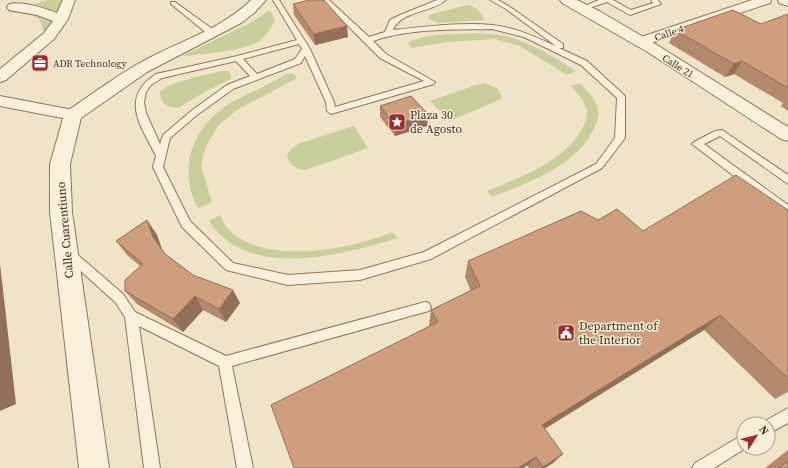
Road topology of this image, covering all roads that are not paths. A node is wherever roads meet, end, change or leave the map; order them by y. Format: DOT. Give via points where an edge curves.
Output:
graph roads {
  1 [pos="38,0"];
  2 [pos="69,0"];
  3 [pos="259,0"];
  4 [pos="276,0"];
  5 [pos="325,0"];
  6 [pos="443,0"];
  7 [pos="493,0"];
  8 [pos="567,0"];
  9 [pos="607,0"];
  10 [pos="654,0"];
  11 [pos="765,0"];
  12 [pos="784,0"];
  13 [pos="788,2"];
  14 [pos="173,4"];
  15 [pos="14,7"];
  16 [pos="583,8"];
  17 [pos="0,11"];
  18 [pos="61,19"];
  19 [pos="212,33"];
  20 [pos="388,33"];
  21 [pos="368,40"];
  22 [pos="640,42"];
  23 [pos="303,45"];
  24 [pos="238,58"];
  25 [pos="584,63"];
  26 [pos="0,77"];
  27 [pos="255,77"];
  28 [pos="0,101"];
  29 [pos="73,115"];
  30 [pos="788,136"];
  31 [pos="161,156"];
  32 [pos="788,180"];
  33 [pos="788,211"];
  34 [pos="66,251"];
  35 [pos="425,307"];
  36 [pos="131,316"];
  37 [pos="225,362"];
  38 [pos="788,415"];
  39 [pos="776,422"];
  40 [pos="736,446"];
  41 [pos="94,468"];
  42 [pos="152,468"];
  43 [pos="245,468"];
  44 [pos="700,468"];
  1 -- 15 [label="street"];
  2 -- 18 [label="street"];
  3 -- 19 [label="street" via="253,8"];
  4 -- 23 [label="lane"];
  5 -- 21 [label="lane"];
  6 -- 20 [label="lane" via="402,16 393,22"];
  7 -- 25 [label="lane"];
  8 -- 16 [label="street, Calle 21"];
  9 -- 10 [label="lane" via="630,13 658,4"];
  9 -- 16 [label="lane"];
  11 -- 22 [label="street, Calle 4"];
  12 -- 13 [label="street"];
  14 -- 19 [label="lane"];
  15 -- 17 [label="street"];
  15 -- 18 [label="street"];
  16 -- 22 [label="street, Calle 21"];
  18 -- 26 [label="street" via="49,36"];
  19 -- 29 [label="street" via="142,69"];
  20 -- 21 [label="lane"];
  20 -- 25 [label="lane" via="492,26 526,35"];
  21 -- 23 [label="lane" via="382,56 431,82 331,112 330,102"];
  22 -- 30 [label="street, Calle 21"];
  23 -- 24 [label="lane"];
  23 -- 27 [label="lane" via="298,61"];
  24 -- 27 [label="lane"];
  24 -- 31 [label="lane" via="158,76 143,87 139,97 141,110"];
  25 -- 31 [label="lane" via="621,96 620,138 599,166 427,256 360,275 288,280 230,267 186,224 158,167"];
  27 -- 31 [label="lane" via="230,87 194,113 166,137"];
  28 -- 29 [label="street"];
  29 -- 34 [label="street, Calle Cuarentiuno" via="60,164 61,212"];
  32 -- 33 [label="lane" via="722,133 697,144"];
  34 -- 36 [label="lane" via="119,298"];
  34 -- 41 [label="street, Calle Cuarentiuno"];
  35 -- 37 [label="lane"];
  36 -- 37 [label="lane"];
  36 -- 42 [label="lane"];
  37 -- 43 [label="lane"];
  38 -- 39 [label="lane"];
  40 -- 44 [label="lane"];
}
